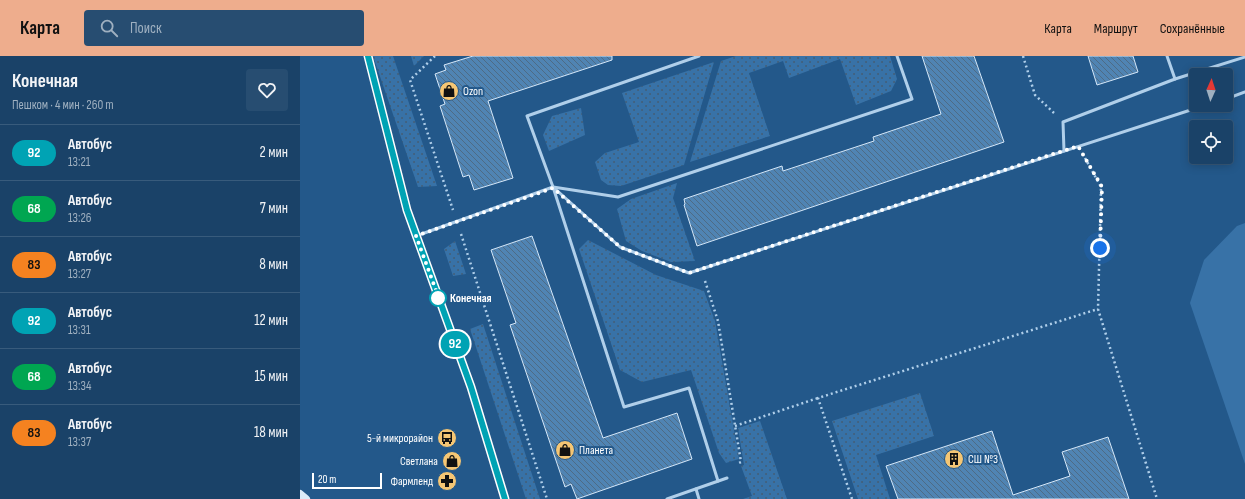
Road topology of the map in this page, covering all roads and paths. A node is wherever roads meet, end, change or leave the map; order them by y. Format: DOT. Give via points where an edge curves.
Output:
graph roads {
  1 [pos="368,56"];
  2 [pos="435,56"];
  3 [pos="699,56"];
  4 [pos="897,56"];
  5 [pos="1023,56"];
  6 [pos="1167,56"];
  7 [pos="1245,57"];
  8 [pos="1175,79"];
  9 [pos="1245,92"];
  10 [pos="1233,96"];
  11 [pos="1189,110"];
  12 [pos="1063,122"];
  13 [pos="1078,146"];
  14 [pos="1064,151"];
  15 [pos="553,188"];
  16 [pos="457,222"];
  17 [pos="416,236"];
  18 [pos="701,269"];
  19 [pos="1098,309"];
  20 [pos="818,398"];
  21 [pos="736,426"];
  22 [pos="739,464"];
  23 [pos="727,478"];
  24 [pos="718,481"];
  25 [pos="696,489"];
  26 [pos="300,494"];
  27 [pos="306,499"];
  28 [pos="505,499"];
  29 [pos="547,499"];
  30 [pos="667,499"];
  31 [pos="699,499"];
  32 [pos="852,499"];
  33 [pos="1157,499"];
  1 -- 17 [label="street"];
  2 -- 16 [label="path" via="410,80"];
  3 -- 15 [label="lane" via="527,116"];
  4 -- 15 [label="lane" via="912,99 618,197"];
  5 -- 12 [label="path" via="1036,95"];
  6 -- 8 [label="lane"];
  7 -- 8 [label="lane"];
  8 -- 12 [label="lane"];
  9 -- 10 [label="lane"];
  11 -- 13 [label="lane"];
  12 -- 14 [label="lane"];
  13 -- 14 [label="lane"];
  13 -- 19 [label="path" via="1102,187"];
  14 -- 18 [label="lane"];
  15 -- 16 [label="lane"];
  15 -- 18 [label="lane" via="620,247 689,273"];
  15 -- 24 [label="lane" via="624,407 689,388"];
  16 -- 17 [label="lane"];
  16 -- 29 [label="path"];
  17 -- 28 [label="street" via="471,387"];
  18 -- 21 [label="path" via="718,321"];
  19 -- 20 [label="path"];
  19 -- 33 [label="path"];
  20 -- 21 [label="path"];
  20 -- 32 [label="path"];
  21 -- 22 [label="path" via="741,462"];
  23 -- 24 [label="lane"];
  24 -- 25 [label="lane"];
  25 -- 30 [label="lane"];
  25 -- 31 [label="lane"];
  26 -- 27 [label="main road"];
}
